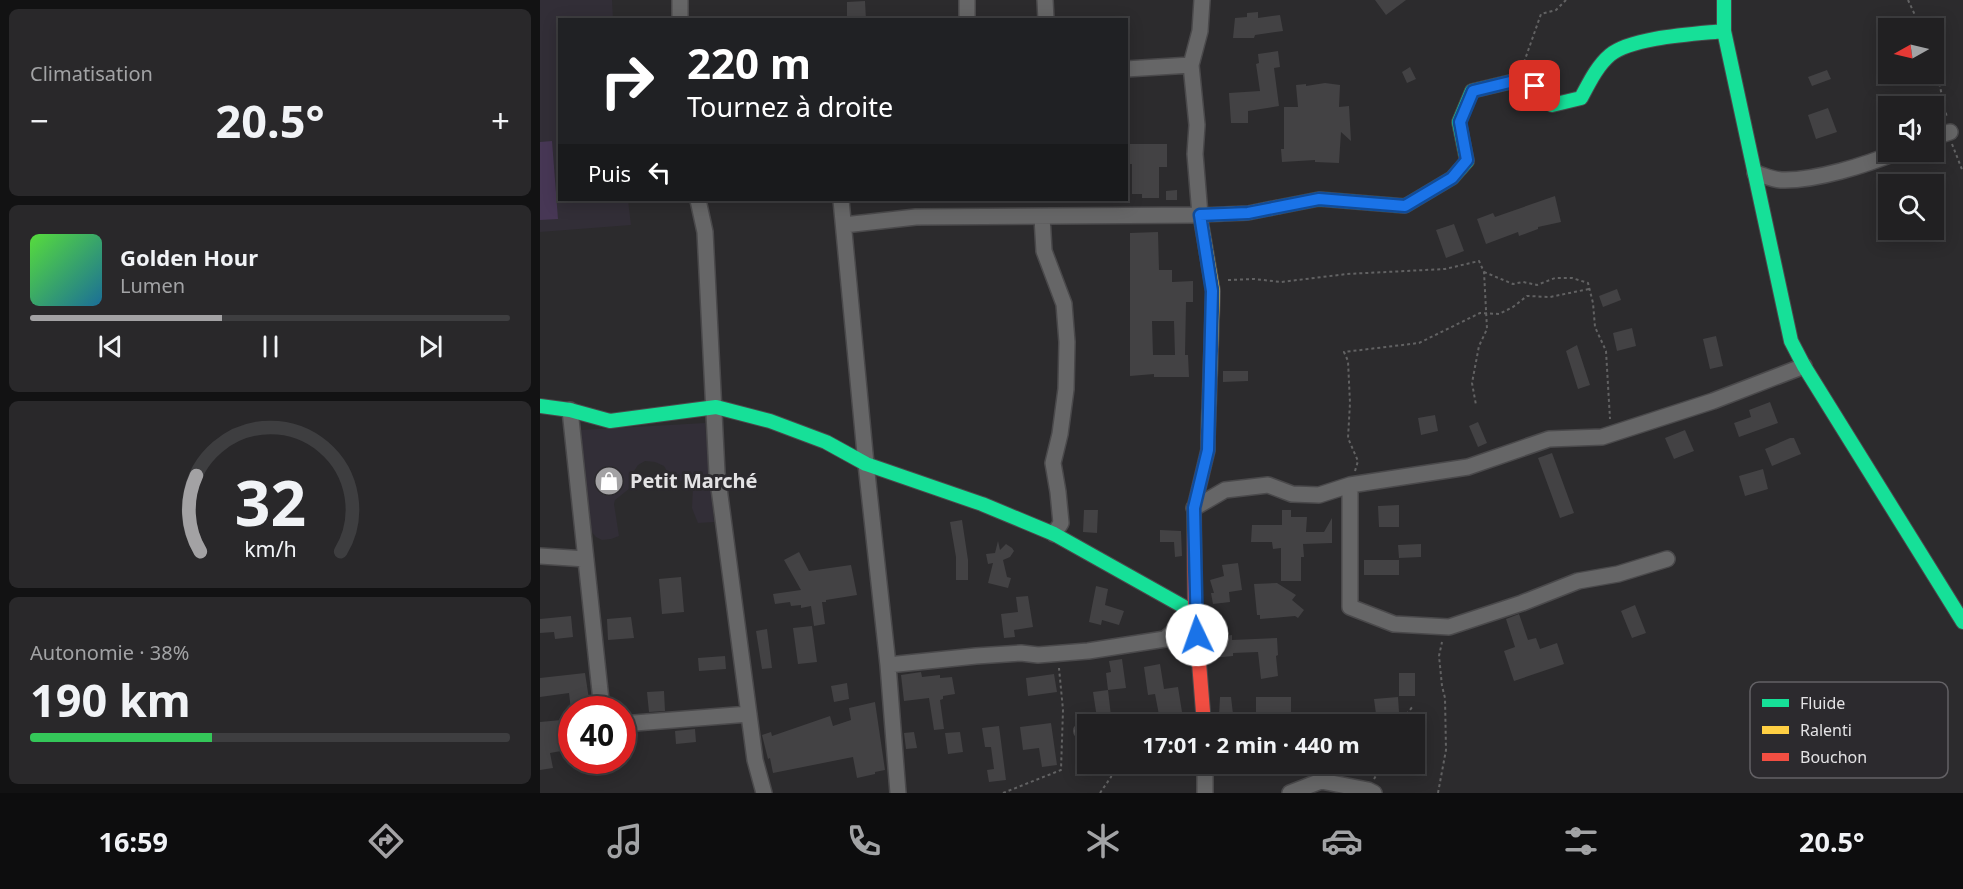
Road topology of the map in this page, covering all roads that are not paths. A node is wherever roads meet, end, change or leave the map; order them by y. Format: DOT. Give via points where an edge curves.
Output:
graph roads {
  1 [pos="680,0"];
  2 [pos="968,0"];
  3 [pos="1045,0"];
  4 [pos="1202,0"];
  5 [pos="1724,0"];
  6 [pos="680,18"];
  7 [pos="967,18"];
  8 [pos="1046,18"];
  9 [pos="1724,31"];
  10 [pos="1191,65"];
  11 [pos="1128,69"];
  12 [pos="1950,132"];
  13 [pos="1944,134"];
  14 [pos="1878,160"];
  15 [pos="1755,173"];
  16 [pos="698,201"];
  17 [pos="841,201"];
  18 [pos="1200,215"];
  19 [pos="1042,217"];
  20 [pos="844,225"];
  21 [pos="1804,366"];
  22 [pos="540,406"];
  23 [pos="713,407"];
  24 [pos="570,410"];
  25 [pos="866,464"];
  26 [pos="1350,485"];
  27 [pos="1194,508"];
  28 [pos="1054,534"];
  29 [pos="540,556"];
  30 [pos="586,559"];
  31 [pos="1667,559"];
  32 [pos="1195,613"];
  33 [pos="1963,622"];
  34 [pos="888,665"];
  35 [pos="601,696"];
  36 [pos="749,714"];
  37 [pos="1203,714"];
  38 [pos="636,723"];
  39 [pos="1205,774"];
  40 [pos="1369,792"];
  41 [pos="764,793"];
  42 [pos="898,793"];
  43 [pos="1205,793"];
  44 [pos="1290,793"];
  1 -- 6 [label="street"];
  2 -- 7 [label="street"];
  3 -- 8 [label="street"];
  4 -- 10 [label="street" via="1200,31"];
  5 -- 9 [label="street"];
  9 -- 15 [label="street"];
  9 -- 18 [label="street" via="1646,41 1611,52 1581,98 1552,105 1535,86 1510,82 1473,91 1460,122 1467,160 1452,178 1405,206 1319,199 1248,213"];
  10 -- 11 [label="street"];
  10 -- 18 [label="street"];
  12 -- 13 [label="street"];
  14 -- 15 [label="street" via="1825,175 1781,181"];
  15 -- 21 [label="street" via="1791,341"];
  16 -- 23 [label="street" via="705,232"];
  17 -- 20 [label="street"];
  18 -- 19 [label="street"];
  18 -- 27 [label="street" via="1212,302 1208,450"];
  19 -- 20 [label="street" via="916,217"];
  19 -- 28 [label="street" via="1044,251 1064,304 1067,342 1066,389 1053,463 1060,523"];
  20 -- 25 [label="street"];
  21 -- 26 [label="street" via="1602,437 1549,439 1468,467"];
  21 -- 33 [label="street"];
  22 -- 24 [label="street"];
  23 -- 24 [label="street" via="610,421"];
  23 -- 25 [label="street" via="770,421 826,442"];
  23 -- 36 [label="street" via="717,473"];
  24 -- 30 [label="street"];
  25 -- 28 [label="street"];
  25 -- 34 [label="street"];
  26 -- 27 [label="street" via="1319,495 1292,494 1268,485 1247,486 1225,490"];
  26 -- 31 [label="street" via="1350,607 1394,624 1449,627 1578,581"];
  27 -- 32 [label="street"];
  28 -- 32 [label="street"];
  29 -- 30 [label="street"];
  30 -- 35 [label="street"];
  32 -- 34 [label="street" via="1165,639 1071,652"];
  32 -- 37 [label="street"];
  34 -- 42 [label="street"];
  36 -- 38 [label="street"];
  36 -- 41 [label="street"];
  39 -- 43 [label="street"];
  40 -- 44 [label="street" via="1321,781"];
}
